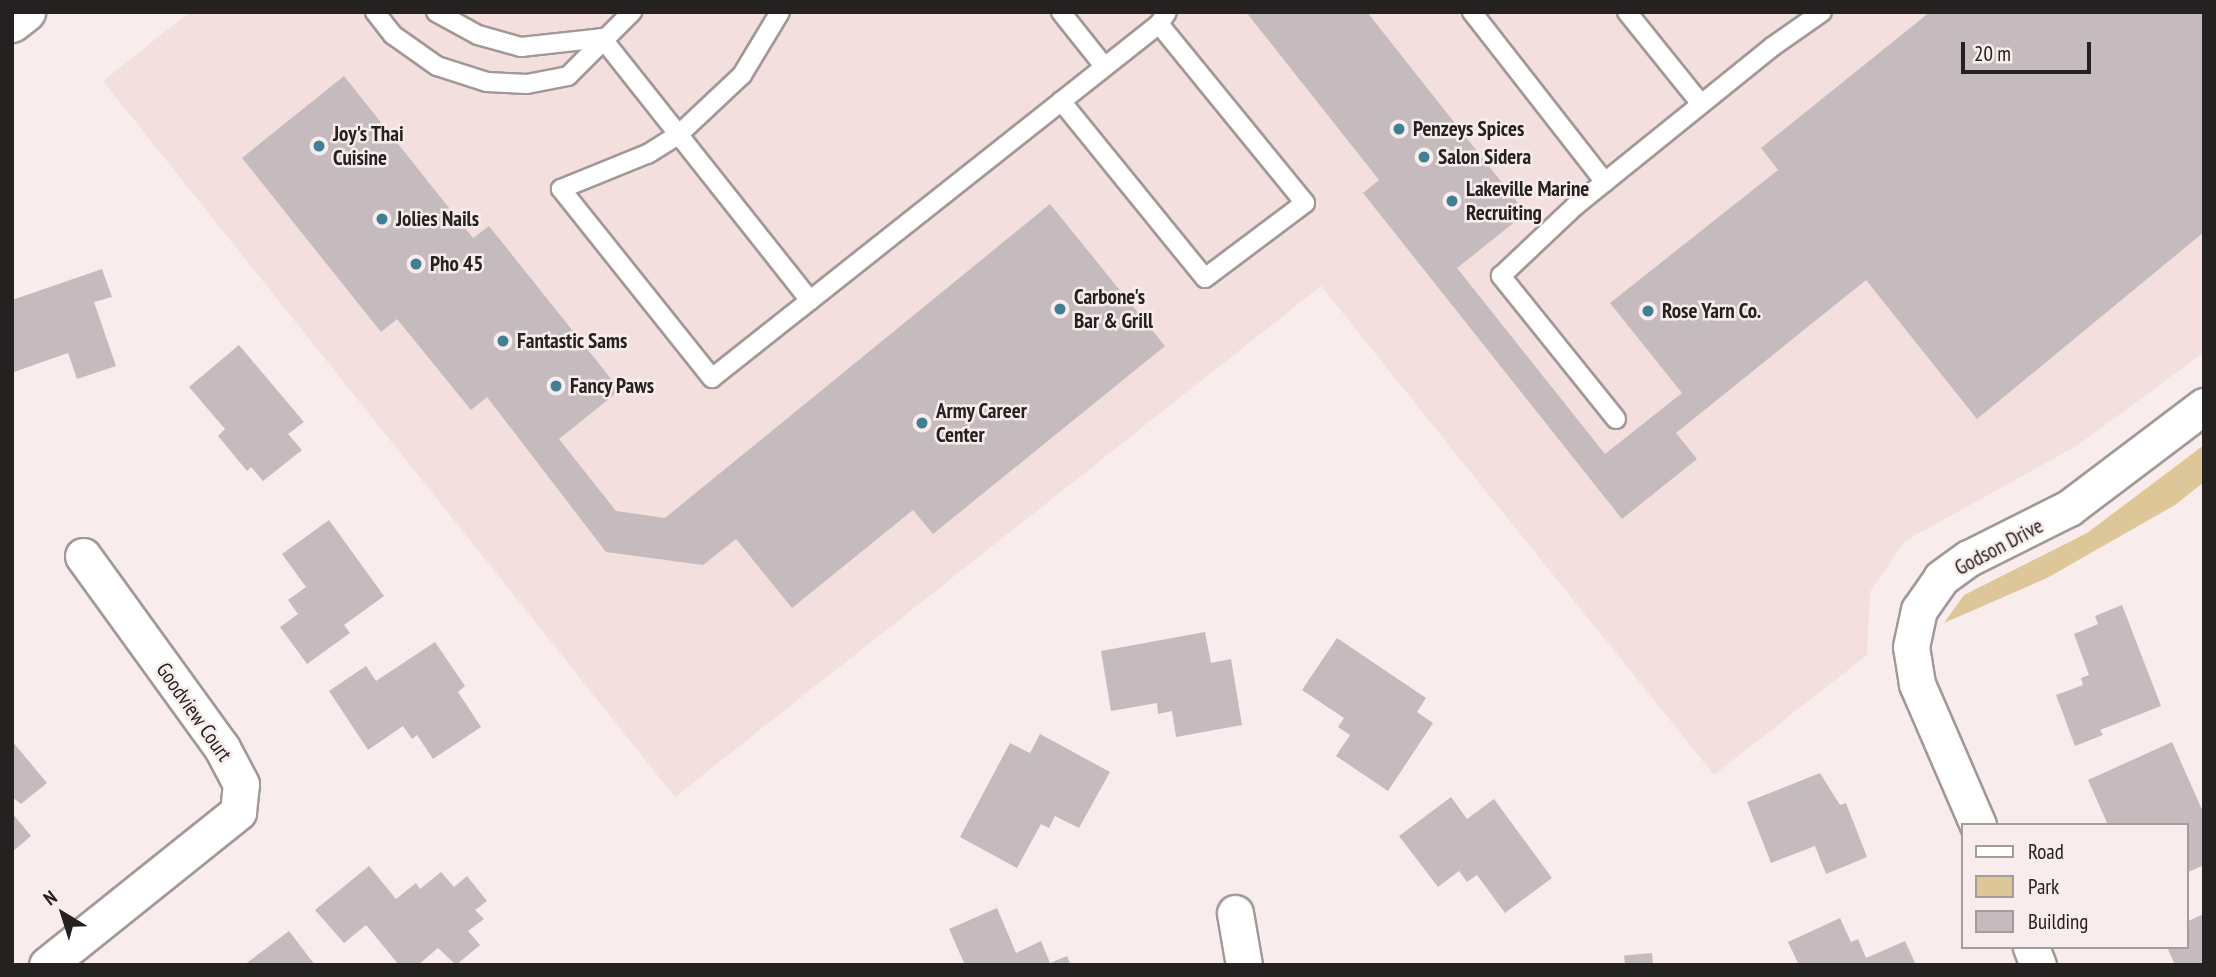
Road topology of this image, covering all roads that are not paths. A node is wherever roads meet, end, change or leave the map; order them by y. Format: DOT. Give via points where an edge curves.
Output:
graph roads {
  1 [pos="26,12"];
  2 [pos="374,12"];
  3 [pos="436,12"];
  4 [pos="632,12"];
  5 [pos="780,12"];
  6 [pos="1061,12"];
  7 [pos="1472,12"];
  8 [pos="1627,12"];
  9 [pos="1822,12"];
  10 [pos="1163,18"];
  11 [pos="12,23"];
  12 [pos="602,38"];
  13 [pos="1104,66"];
  14 [pos="1061,101"];
  15 [pos="1701,104"];
  16 [pos="678,135"];
  17 [pos="1605,182"];
  18 [pos="810,300"];
  19 [pos="2204,406"];
  20 [pos="1616,419"];
  21 [pos="83,556"];
  22 [pos="1977,823"];
  23 [pos="1235,913"];
  24 [pos="47,965"];
  25 [pos="1244,965"];
  1 -- 11 [label="main road"];
  2 -- 12 [label="lane" via="393,35 437,66 487,82 527,83 568,76"];
  3 -- 12 [label="lane" via="478,35 521,47"];
  4 -- 12 [label="lane"];
  5 -- 16 [label="lane" via="742,75"];
  6 -- 13 [label="lane"];
  7 -- 17 [label="lane"];
  8 -- 15 [label="lane"];
  9 -- 15 [label="lane"];
  10 -- 13 [label="lane"];
  10 -- 14 [label="lane" via="1305,203 1205,278"];
  12 -- 16 [label="lane"];
  13 -- 14 [label="lane"];
  14 -- 18 [label="lane"];
  15 -- 17 [label="lane"];
  16 -- 18 [label="lane"];
  16 -- 18 [label="lane" via="647,154 561,189 712,377"];
  17 -- 20 [label="lane" via="1501,276"];
  19 -- 22 [label="street, Godson Drive" via="2070,508 1969,558 1941,578 1919,610 1911,647 1917,684"];
  21 -- 24 [label="street, Goodview Court" via="222,748 241,785 238,812"];
  23 -- 25 [label="street"];
}
